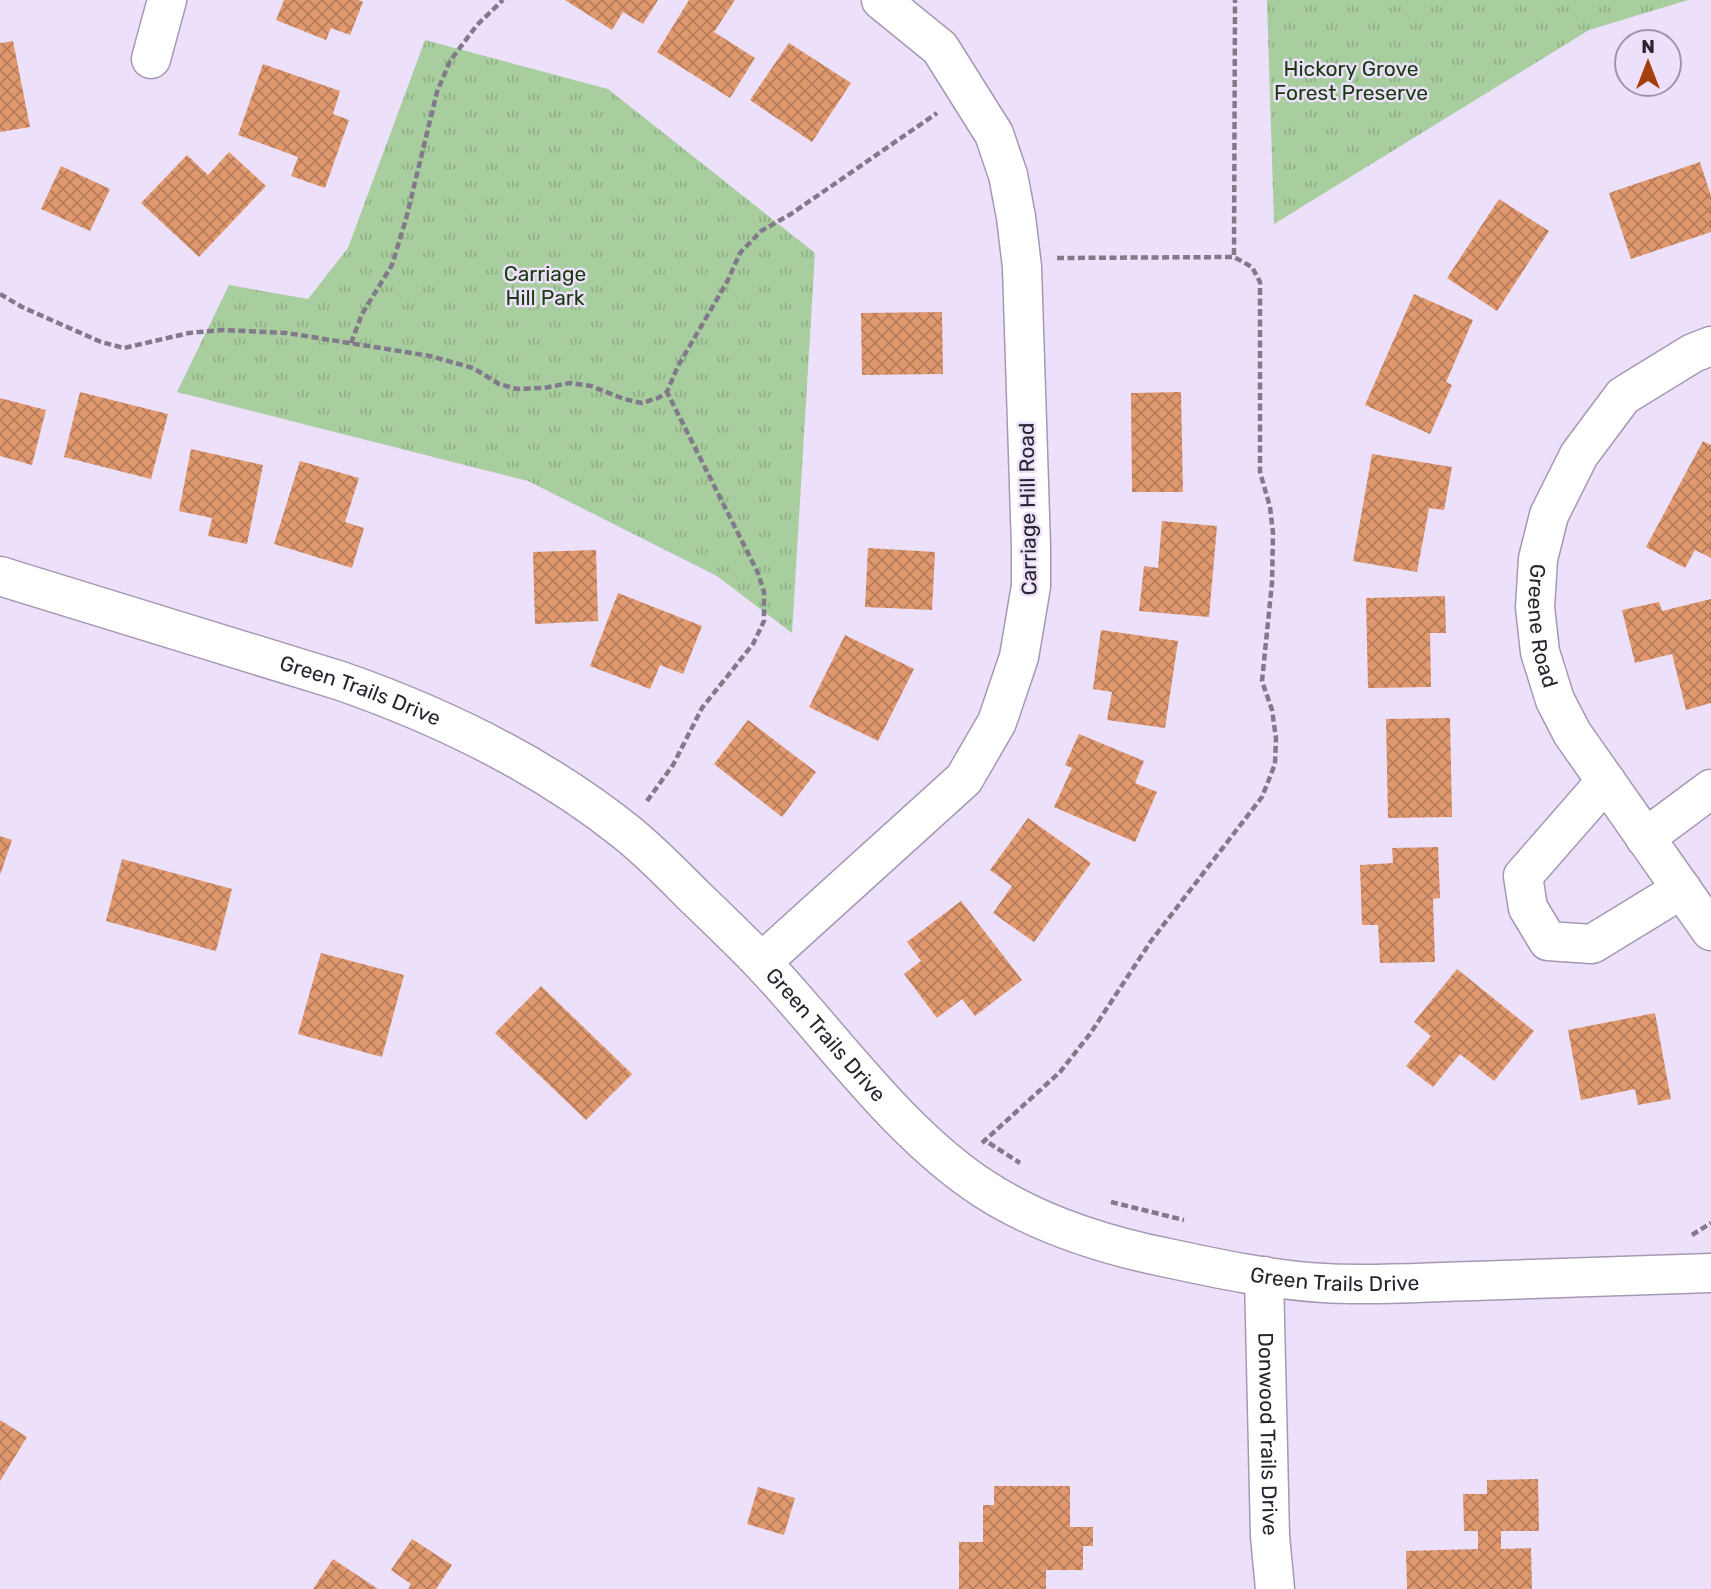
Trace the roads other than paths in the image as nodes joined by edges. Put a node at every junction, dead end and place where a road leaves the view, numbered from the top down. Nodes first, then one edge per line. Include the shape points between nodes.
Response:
1 (167, 0) edge
2 (881, 0) edge
3 (151, 59) dead end
4 (1711, 346) edge
5 (0, 576) edge
6 (1606, 781) junction
7 (1711, 789) edge
8 (1646, 838) junction
9 (1682, 889) junction
10 (1711, 930) edge
11 (762, 962) junction
12 (1711, 1273) edge
13 (1264, 1276) junction
14 (1275, 1589) edge

1 - 3 street
2 - 11 street, Carriage Hill Road via 940,48 994,134 1008,175 1021,258 1031,586 1020,657 997,722 964,779
4 - 6 street, Greene Road via 1623,396 1578,455 1546,526 1535,584 1540,652 1566,722
5 - 11 street, Green Trails Drive via 396,700 507,752 625,831
6 - 8 street, Greene Road
6 - 9 street via 1523,876 1528,908 1548,941 1592,944
7 - 8 street
8 - 9 street, Greene Road
9 - 10 street, Greene Road
11 - 13 street, Green Trails Drive via 914,1132 985,1190 1025,1212 1112,1247
12 - 13 street, Green Trails Drive via 1396,1283 1325,1283
13 - 14 street, Donwood Trails Drive

